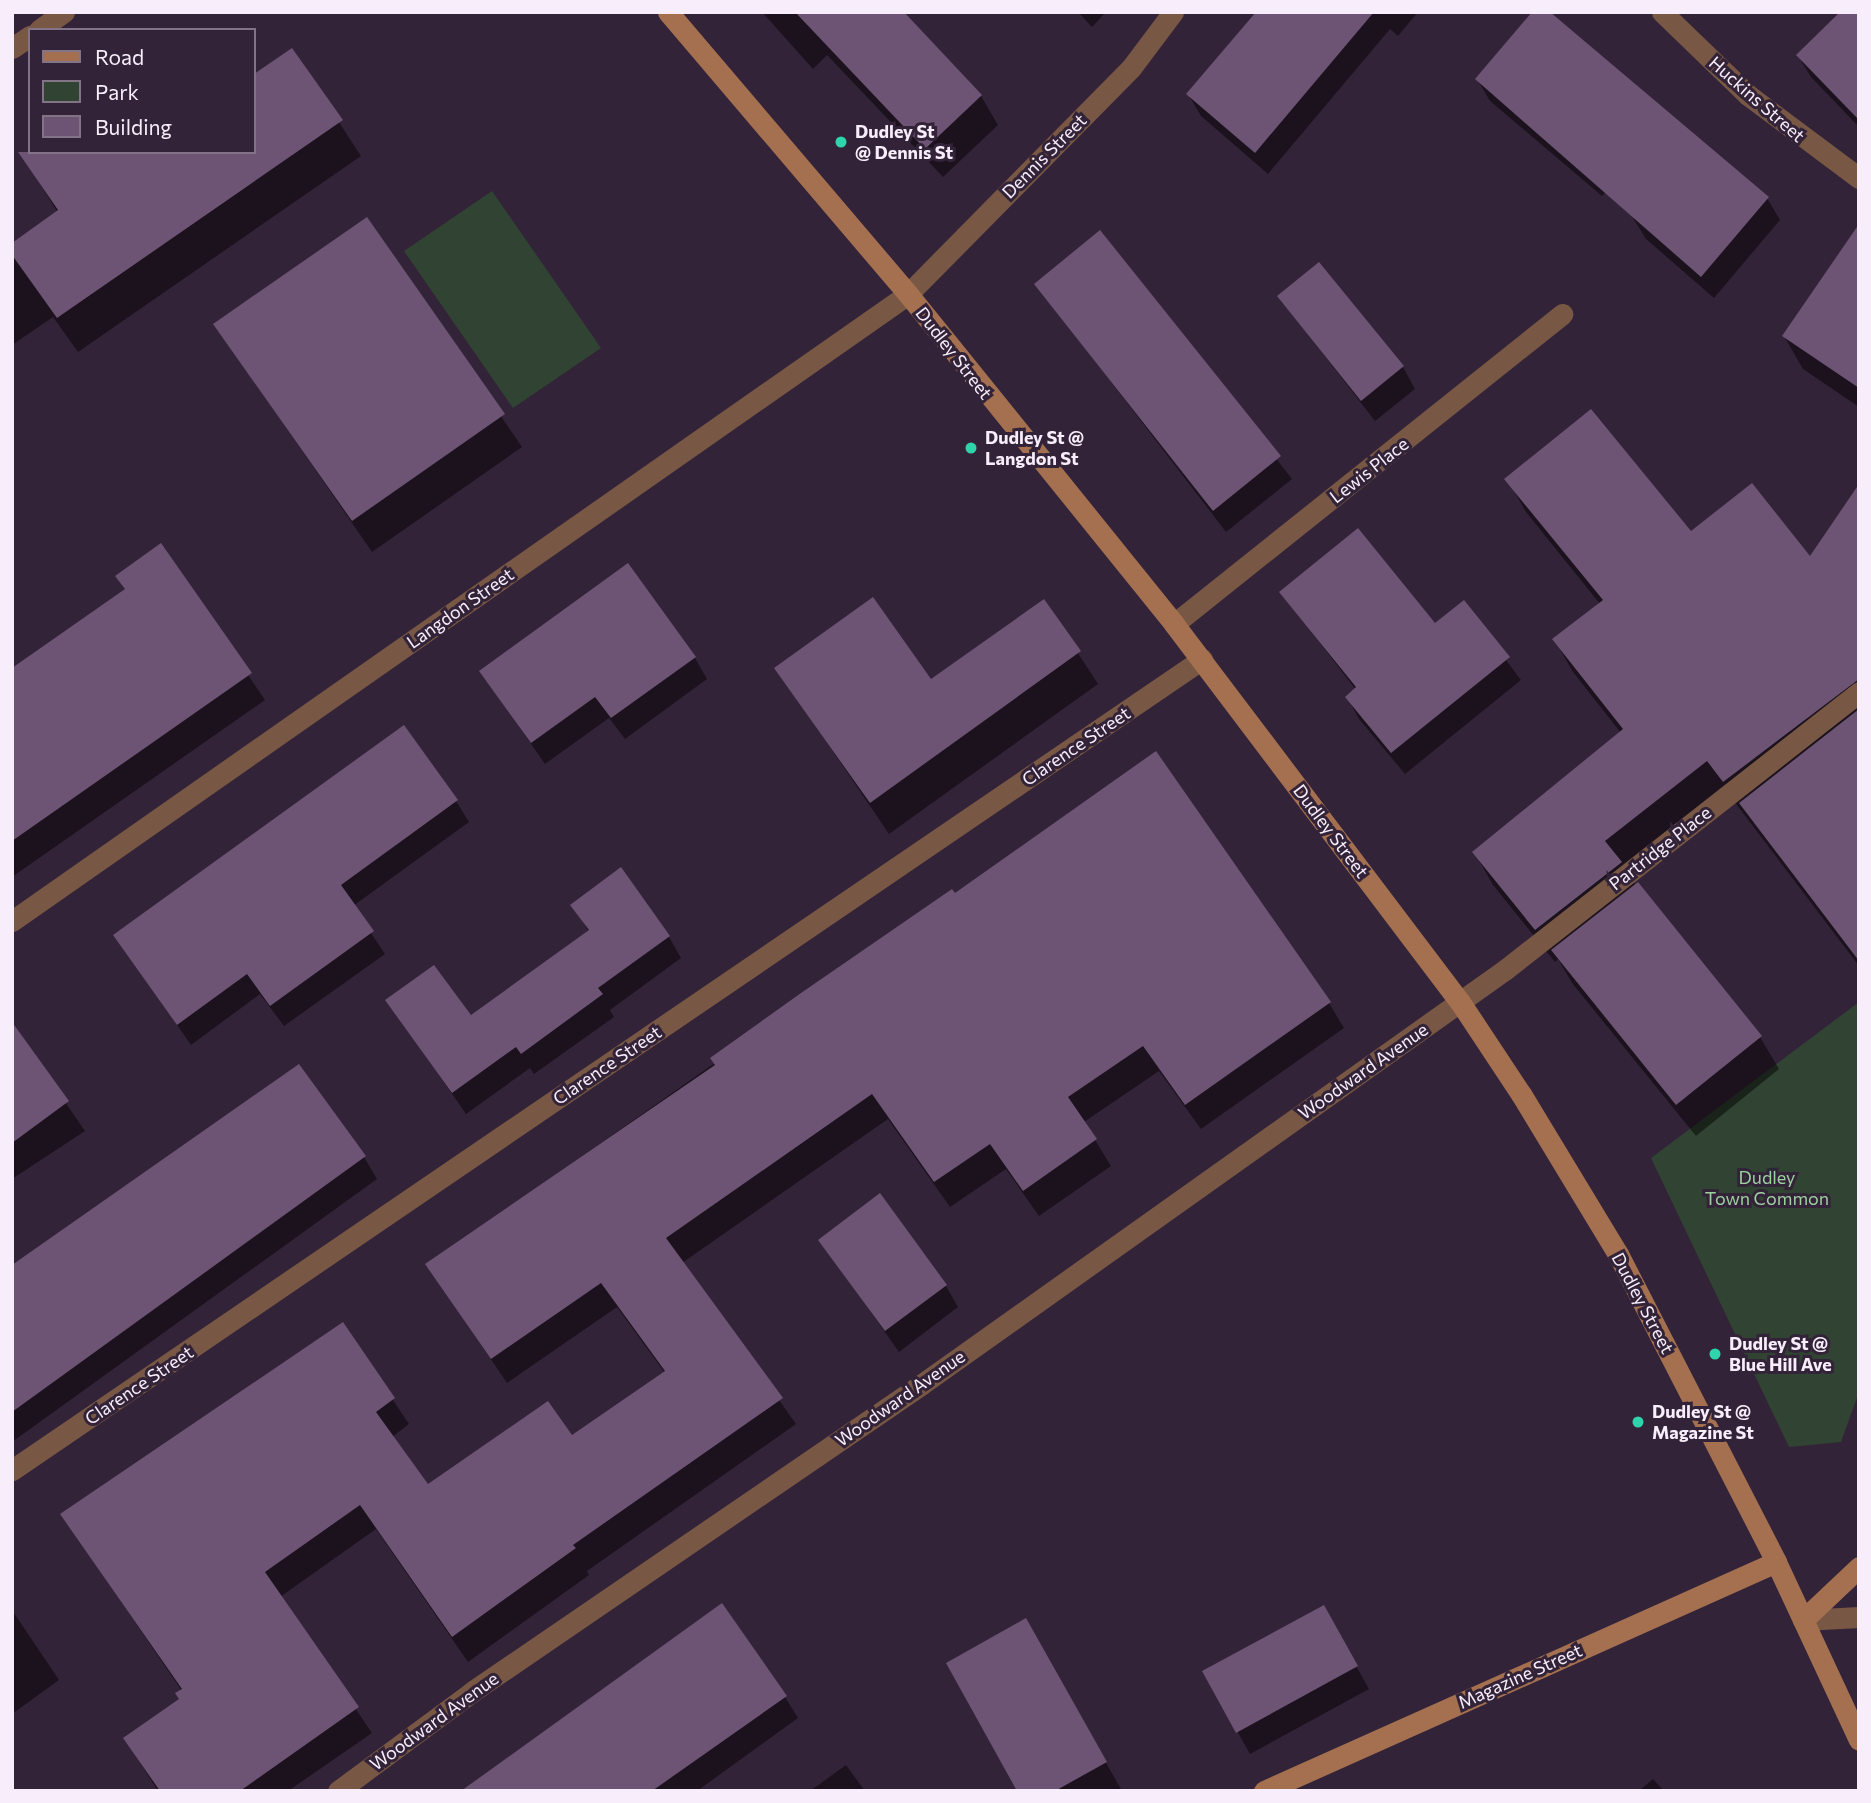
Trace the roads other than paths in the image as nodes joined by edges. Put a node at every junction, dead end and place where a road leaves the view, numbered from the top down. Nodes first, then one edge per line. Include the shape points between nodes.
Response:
1 (64, 12) edge
2 (667, 12) edge
3 (1173, 12) edge
4 (1662, 12) edge
5 (42, 28) edge
6 (28, 37) edge
7 (12, 48) edge
8 (1859, 178) edge
9 (908, 294) junction
10 (1563, 314) dead end
11 (1174, 624) junction
12 (1202, 659) junction
13 (1859, 692) edge
14 (12, 921) edge
15 (1460, 1002) junction
16 (12, 1471) edge
17 (1776, 1562) junction
18 (1859, 1567) edge
19 (1859, 1617) edge
20 (1803, 1620) junction
21 (1859, 1740) edge
22 (338, 1791) edge
23 (1264, 1791) edge

1 - 5 street
2 - 9 main road, Dudley Street
3 - 9 street, Dennis Street via 1131,68
4 - 8 street, Huckins Street via 1748,94
6 - 7 street
9 - 11 main road, Dudley Street
9 - 14 street, Langdon Street
10 - 11 street, Lewis Place
11 - 12 main road, Dudley Street
12 - 15 main road, Dudley Street
12 - 16 street, Clarence Street
13 - 15 street, Partridge Place
15 - 17 main road, Dudley Street via 1618,1254
15 - 22 street, Woodward Avenue via 922,1384 473,1691
17 - 20 main road, Dudley Street
17 - 23 main road, Magazine Street
18 - 20 main road
19 - 20 street
20 - 21 main road, Dudley Street

